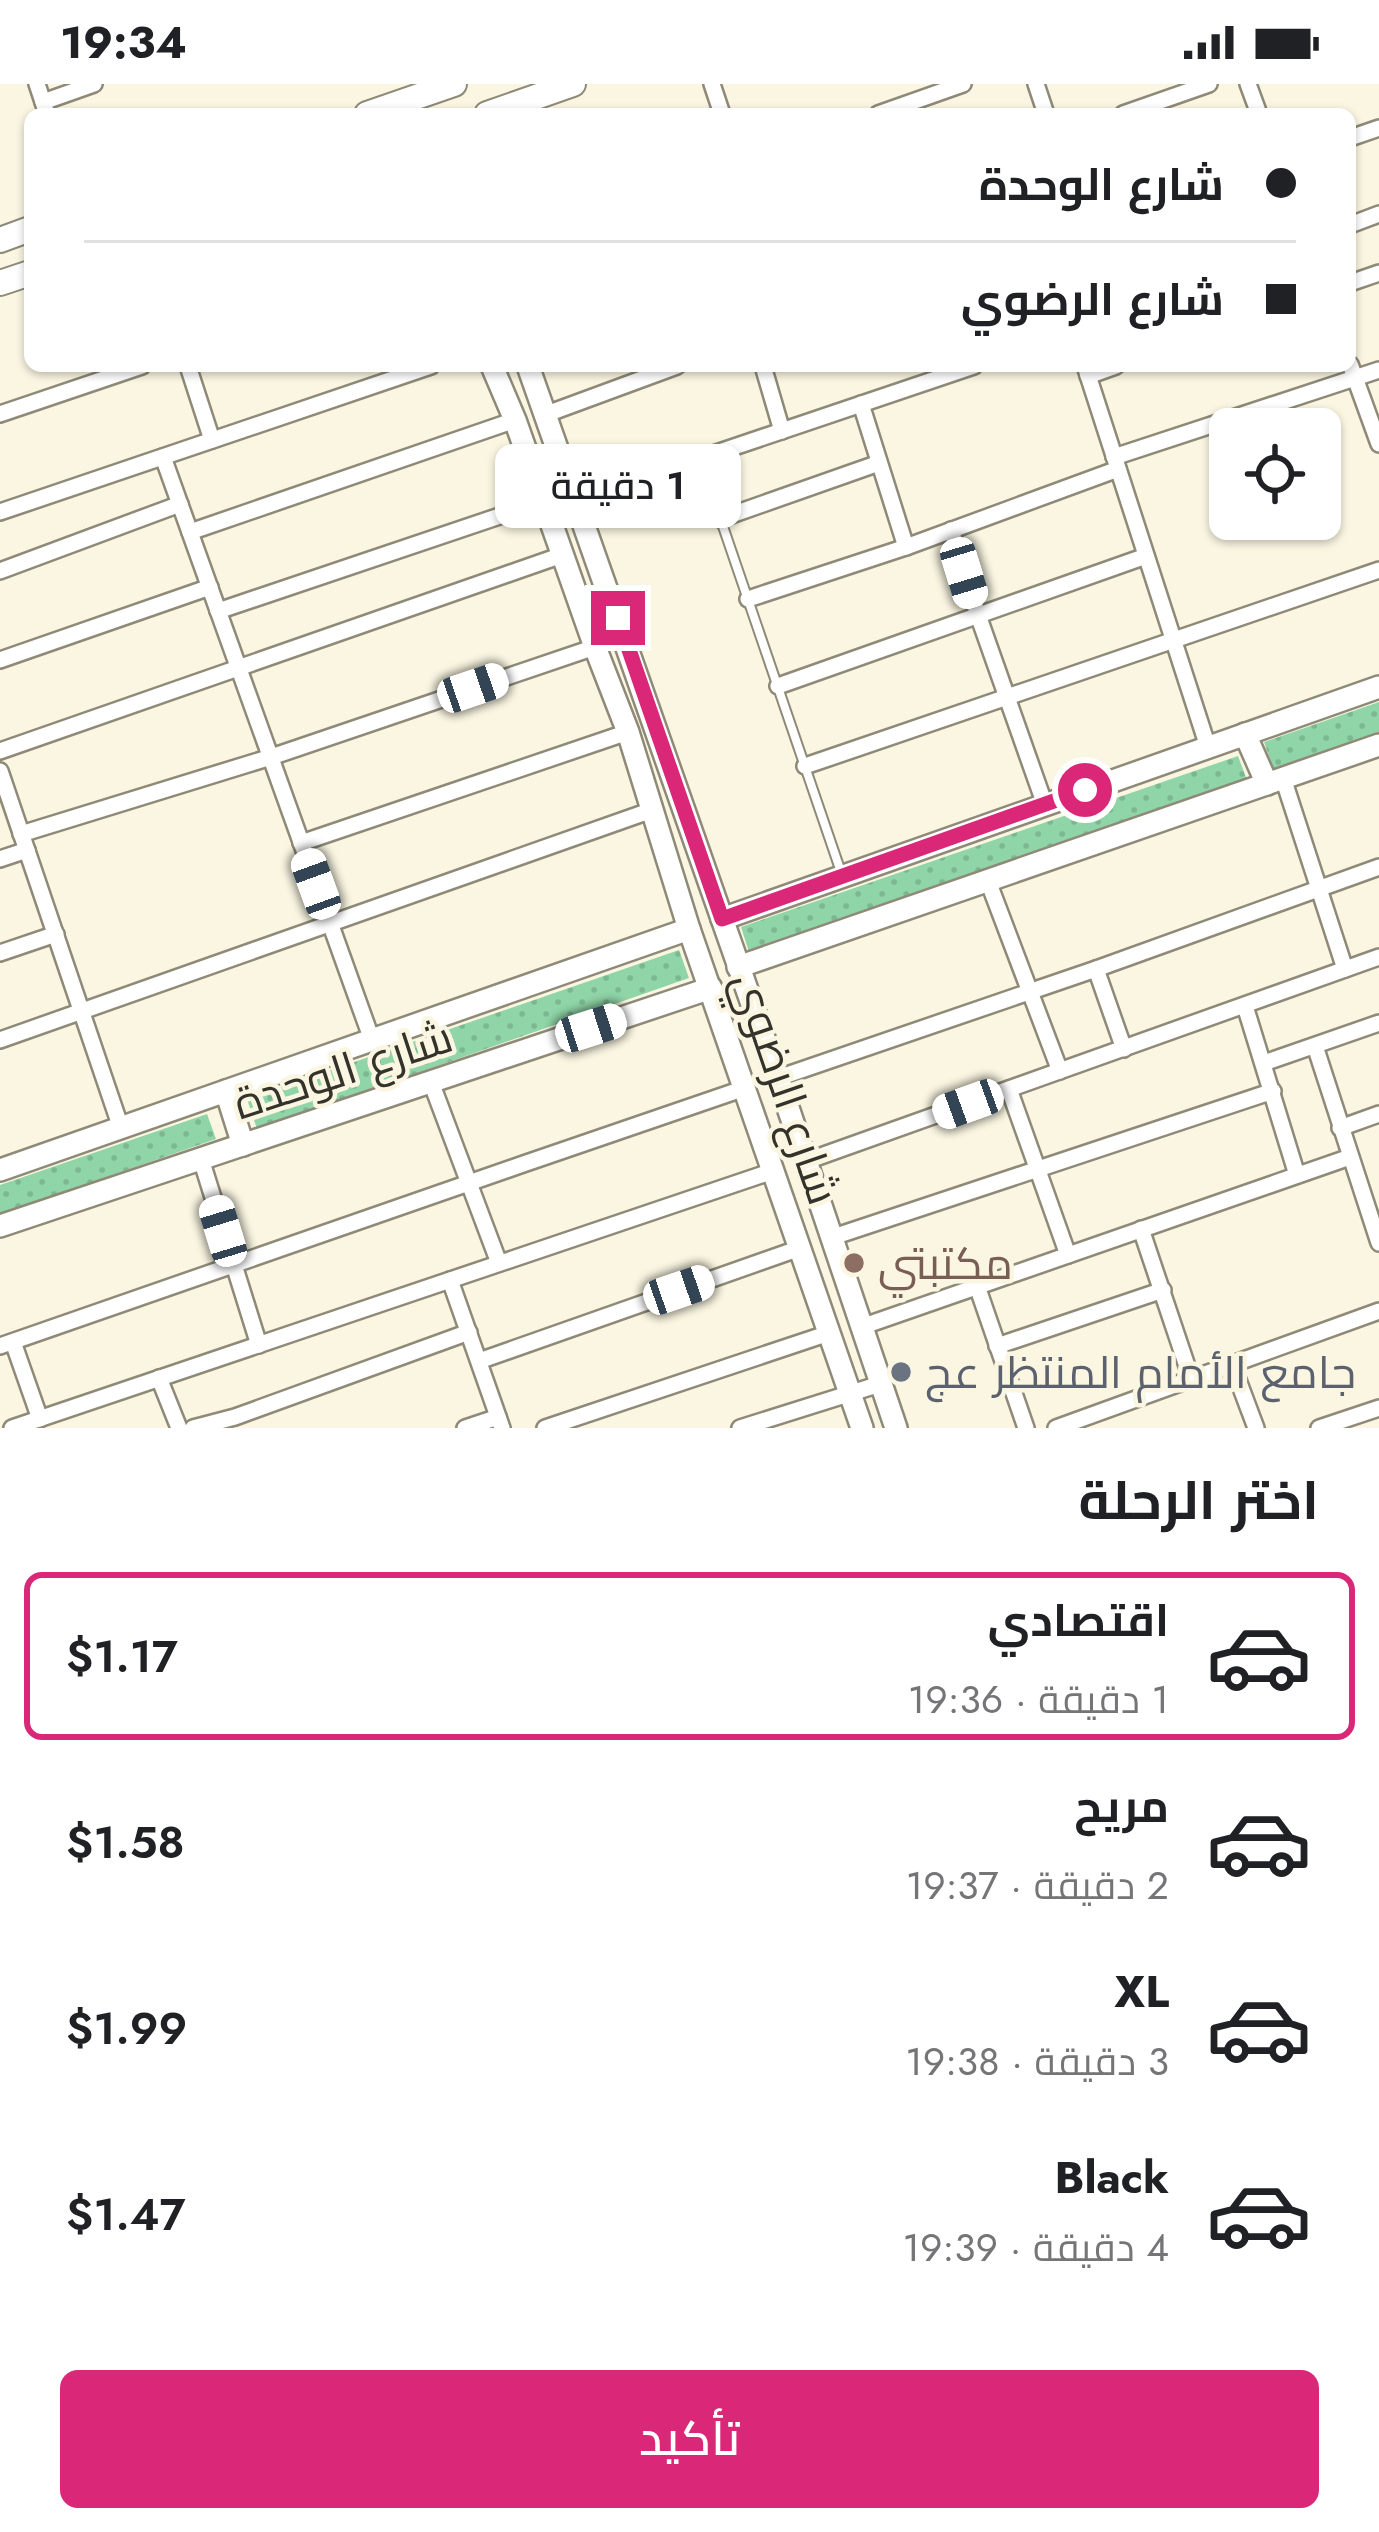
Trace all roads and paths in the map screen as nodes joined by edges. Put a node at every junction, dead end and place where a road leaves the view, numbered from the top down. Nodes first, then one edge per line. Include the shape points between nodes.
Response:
1 (37, 84) edge
2 (94, 84) edge
3 (454, 84) edge
4 (573, 84) edge
5 (963, 84) edge
6 (1210, 84) edge
7 (397, 93) edge
8 (45, 108) edge
9 (504, 108) edge
10 (895, 108) edge
11 (1140, 108) edge
12 (124, 372) edge
13 (190, 372) edge
14 (413, 372) edge
15 (495, 372) edge
16 (530, 372) edge
17 (660, 372) edge
18 (766, 372) edge
19 (956, 372) edge
20 (1086, 372) edge
21 (1350, 372) edge
22 (1353, 372) edge
23 (861, 404) junction
24 (0, 414) edge
25 (544, 415) junction
26 (515, 420) junction
27 (782, 431) junction
28 (212, 440) junction
29 (1379, 444) edge
30 (163, 457) junction
31 (700, 459) junction
32 (879, 463) junction
33 (1116, 463) junction
34 (577, 500) junction
35 (544, 501) junction
36 (180, 504) junction
37 (0, 512) edge
38 (721, 519) junction
39 (951, 530) junction
40 (190, 532) junction
41 (906, 547) junction
42 (562, 555) junction
43 (1146, 556) junction
44 (1379, 570) edge
45 (0, 571) edge
46 (603, 575) junction
47 (573, 586) junction
48 (210, 587) junction
49 (748, 599) junction
50 (218, 611) junction
51 (978, 615) junction
52 (1173, 640) junction
53 (595, 646) junction
54 (0, 660) edge
55 (238, 668) junction
56 (778, 686) junction
57 (1379, 687) edge
58 (1006, 697) junction
59 (628, 732) junction
60 (1245, 734) junction
61 (1379, 745) edge
62 (1208, 747) junction
63 (0, 751) edge
64 (271, 757) junction
65 (805, 766) junction
66 (0, 771) edge
67 (1275, 781) junction
68 (1045, 805) junction
69 (652, 810) junction
70 (24, 842) junction
71 (302, 843) junction
72 (0, 860) edge
73 (1379, 867) edge
74 (843, 876) junction
75 (988, 880) junction
76 (1319, 889) junction
77 (722, 919) junction
78 (330, 924) junction
79 (689, 929) junction
80 (56, 934) junction
81 (0, 952) edge
82 (1379, 957) edge
83 (738, 967) junction
84 (1096, 969) junction
85 (1346, 969) junction
86 (711, 988) junction
87 (1029, 990) junction
88 (1246, 1006) junction
89 (81, 1012) junction
90 (1379, 1023) edge
91 (0, 1040) edge
92 (372, 1040) junction
93 (1315, 1046) junction
94 (1124, 1048) junction
95 (1264, 1063) junction
96 (1060, 1071) junction
97 (778, 1078) junction
98 (431, 1082) junction
99 (745, 1088) junction
100 (1009, 1089) junction
101 (226, 1091) junction
102 (1273, 1091) junction
103 (1379, 1114) edge
104 (121, 1128) junction
105 (1340, 1128) junction
106 (243, 1145) junction
107 (1350, 1157) junction
108 (201, 1159) junction
109 (804, 1162) junction
110 (0, 1170) edge
111 (1038, 1170) junction
112 (773, 1171) junction
113 (1298, 1175) junction
114 (469, 1181) junction
115 (1372, 1201) edge
116 (0, 1226) edge
117 (1142, 1229) junction
118 (830, 1238) junction
119 (1379, 1243) edge
120 (800, 1248) junction
121 (1068, 1256) junction
122 (500, 1263) junction
123 (234, 1267) junction
124 (450, 1280) junction
125 (976, 1286) junction
126 (1163, 1290) junction
127 (1379, 1311) edge
128 (861, 1327) junction
129 (469, 1332) junction
130 (829, 1333) junction
131 (7, 1344) edge
132 (259, 1345) junction
133 (997, 1346) junction
134 (479, 1361) junction
135 (1232, 1364) junction
136 (159, 1378) junction
137 (1191, 1378) junction
138 (880, 1384) junction
139 (848, 1393) junction
140 (1379, 1408) edge
141 (40, 1419) junction
142 (237, 1422) edge
143 (500, 1423) edge
144 (12, 1428) edge
145 (178, 1428) edge
146 (193, 1428) edge
147 (465, 1428) edge
148 (545, 1428) edge
149 (740, 1428) edge
150 (862, 1428) edge
151 (896, 1428) edge
152 (1026, 1428) edge
153 (1056, 1428) edge
154 (1256, 1428) edge
155 (1319, 1428) edge

1 - 8 street
2 - 8 street
3 - 7 main road
4 - 9 main road
5 - 10 street
6 - 11 street
12 - 24 street
13 - 28 street
14 - 28 street
15 - 26 street, شارع الرضوي
16 - 25 street, شارع الرضوي
17 - 25 street
18 - 27 street
19 - 23 street
20 - 33 street
21 - 33 street
22 - 29 street
23 - 27 street
23 - 32 street
25 - 34 street, شارع الرضوي
26 - 35 street, شارع الرضوي
26 - 40 street
27 - 31 street
28 - 30 street
30 - 36 street
30 - 37 street
31 - 34 street
31 - 38 lane
32 - 38 street
32 - 41 street
33 - 39 street
33 - 43 street
34 - 46 street, شارع الرضوي
35 - 42 street, شارع الرضوي
35 - 50 street
36 - 40 street
36 - 45 street
38 - 49 lane
39 - 41 street
39 - 51 street
40 - 48 street
41 - 49 street
42 - 47 street, شارع الرضوي
42 - 55 street
43 - 51 street
43 - 52 street
44 - 52 street
46 - 47 street
46 - 77 street, شارع الرضوي
47 - 53 street, شارع الرضوي
48 - 50 street
48 - 54 street
49 - 56 lane
50 - 55 street
51 - 56 street
51 - 58 street
52 - 58 street
52 - 62 street
53 - 59 street, شارع الرضوي
53 - 64 street
55 - 63 street
55 - 64 street
56 - 65 lane
57 - 60 street
58 - 65 street
58 - 68 street
59 - 69 street, شارع الرضوي
59 - 71 street
60 - 62 street
60 - 67 street
61 - 67 street
62 - 68 street
64 - 70 street
64 - 71 street
65 - 74 lane
66 - 70 street
67 - 75 street
67 - 76 street
68 - 74 street
69 - 78 street
69 - 79 street, شارع الرضوي
70 - 72 street
70 - 80 street
71 - 78 street
73 - 76 street
74 - 77 street
75 - 83 street
75 - 87 street
76 - 84 street
76 - 85 street
77 - 83 street, شارع الرضوي
78 - 89 street
78 - 92 street
79 - 86 street, شارع الرضوي
79 - 92 street, شارع الوحدة
80 - 81 street
80 - 89 street
82 - 85 street
83 - 97 street, شارع الرضوي
84 - 87 street
84 - 94 street
85 - 88 street
86 - 98 street, شارع الوحدة
86 - 99 street, شارع الرضوي
87 - 96 street
87 - 97 street
88 - 94 street
88 - 95 street
89 - 91 street
89 - 104 street
90 - 93 street
92 - 101 street, شارع الوحدة
93 - 95 street
93 - 105 street
94 - 96 street
95 - 102 street
96 - 100 street
97 - 109 street, شارع الرضوي
98 - 106 street, شارع الوحدة
98 - 114 street
99 - 112 street, شارع الرضوي
99 - 114 street
100 - 109 street
100 - 111 street
101 - 104 street, شارع الوحدة
101 - 106 street
102 - 111 street
102 - 113 street
103 - 105 street
104 - 110 street, شارع الوحدة
105 - 107 street
106 - 108 street, شارع الوحدة
107 - 113 street
107 - 115 street
108 - 116 street, شارع الوحدة
108 - 123 street
109 - 118 street, شارع الرضوي
111 - 118 street
111 - 121 street
112 - 120 street, شارع الرضوي
112 - 122 street
113 - 117 street
114 - 122 street
114 - 123 street
115 - 119 street
117 - 121 street
117 - 126 street
118 - 128 street, شارع الرضوي
120 - 130 street, شارع الرضوي
120 - 134 street
121 - 125 street
122 - 124 street
123 - 131 street
123 - 132 street
124 - 129 street
124 - 132 street
125 - 128 street
125 - 133 street
126 - 133 street
126 - 137 street
127 - 135 street
128 - 138 street, شارع الرضوي
129 - 134 street
129 - 142 street
130 - 139 street, شارع الرضوي
130 - 148 street
131 - 141 street
132 - 136 street
133 - 152 street
134 - 143 street
135 - 137 street
135 - 154 street
136 - 141 street
136 - 145 street
137 - 153 street
138 - 139 street
138 - 151 street, شارع الرضوي
139 - 149 street
139 - 150 street, شارع الرضوي
140 - 155 street
141 - 144 street
142 - 146 street
143 - 147 street

